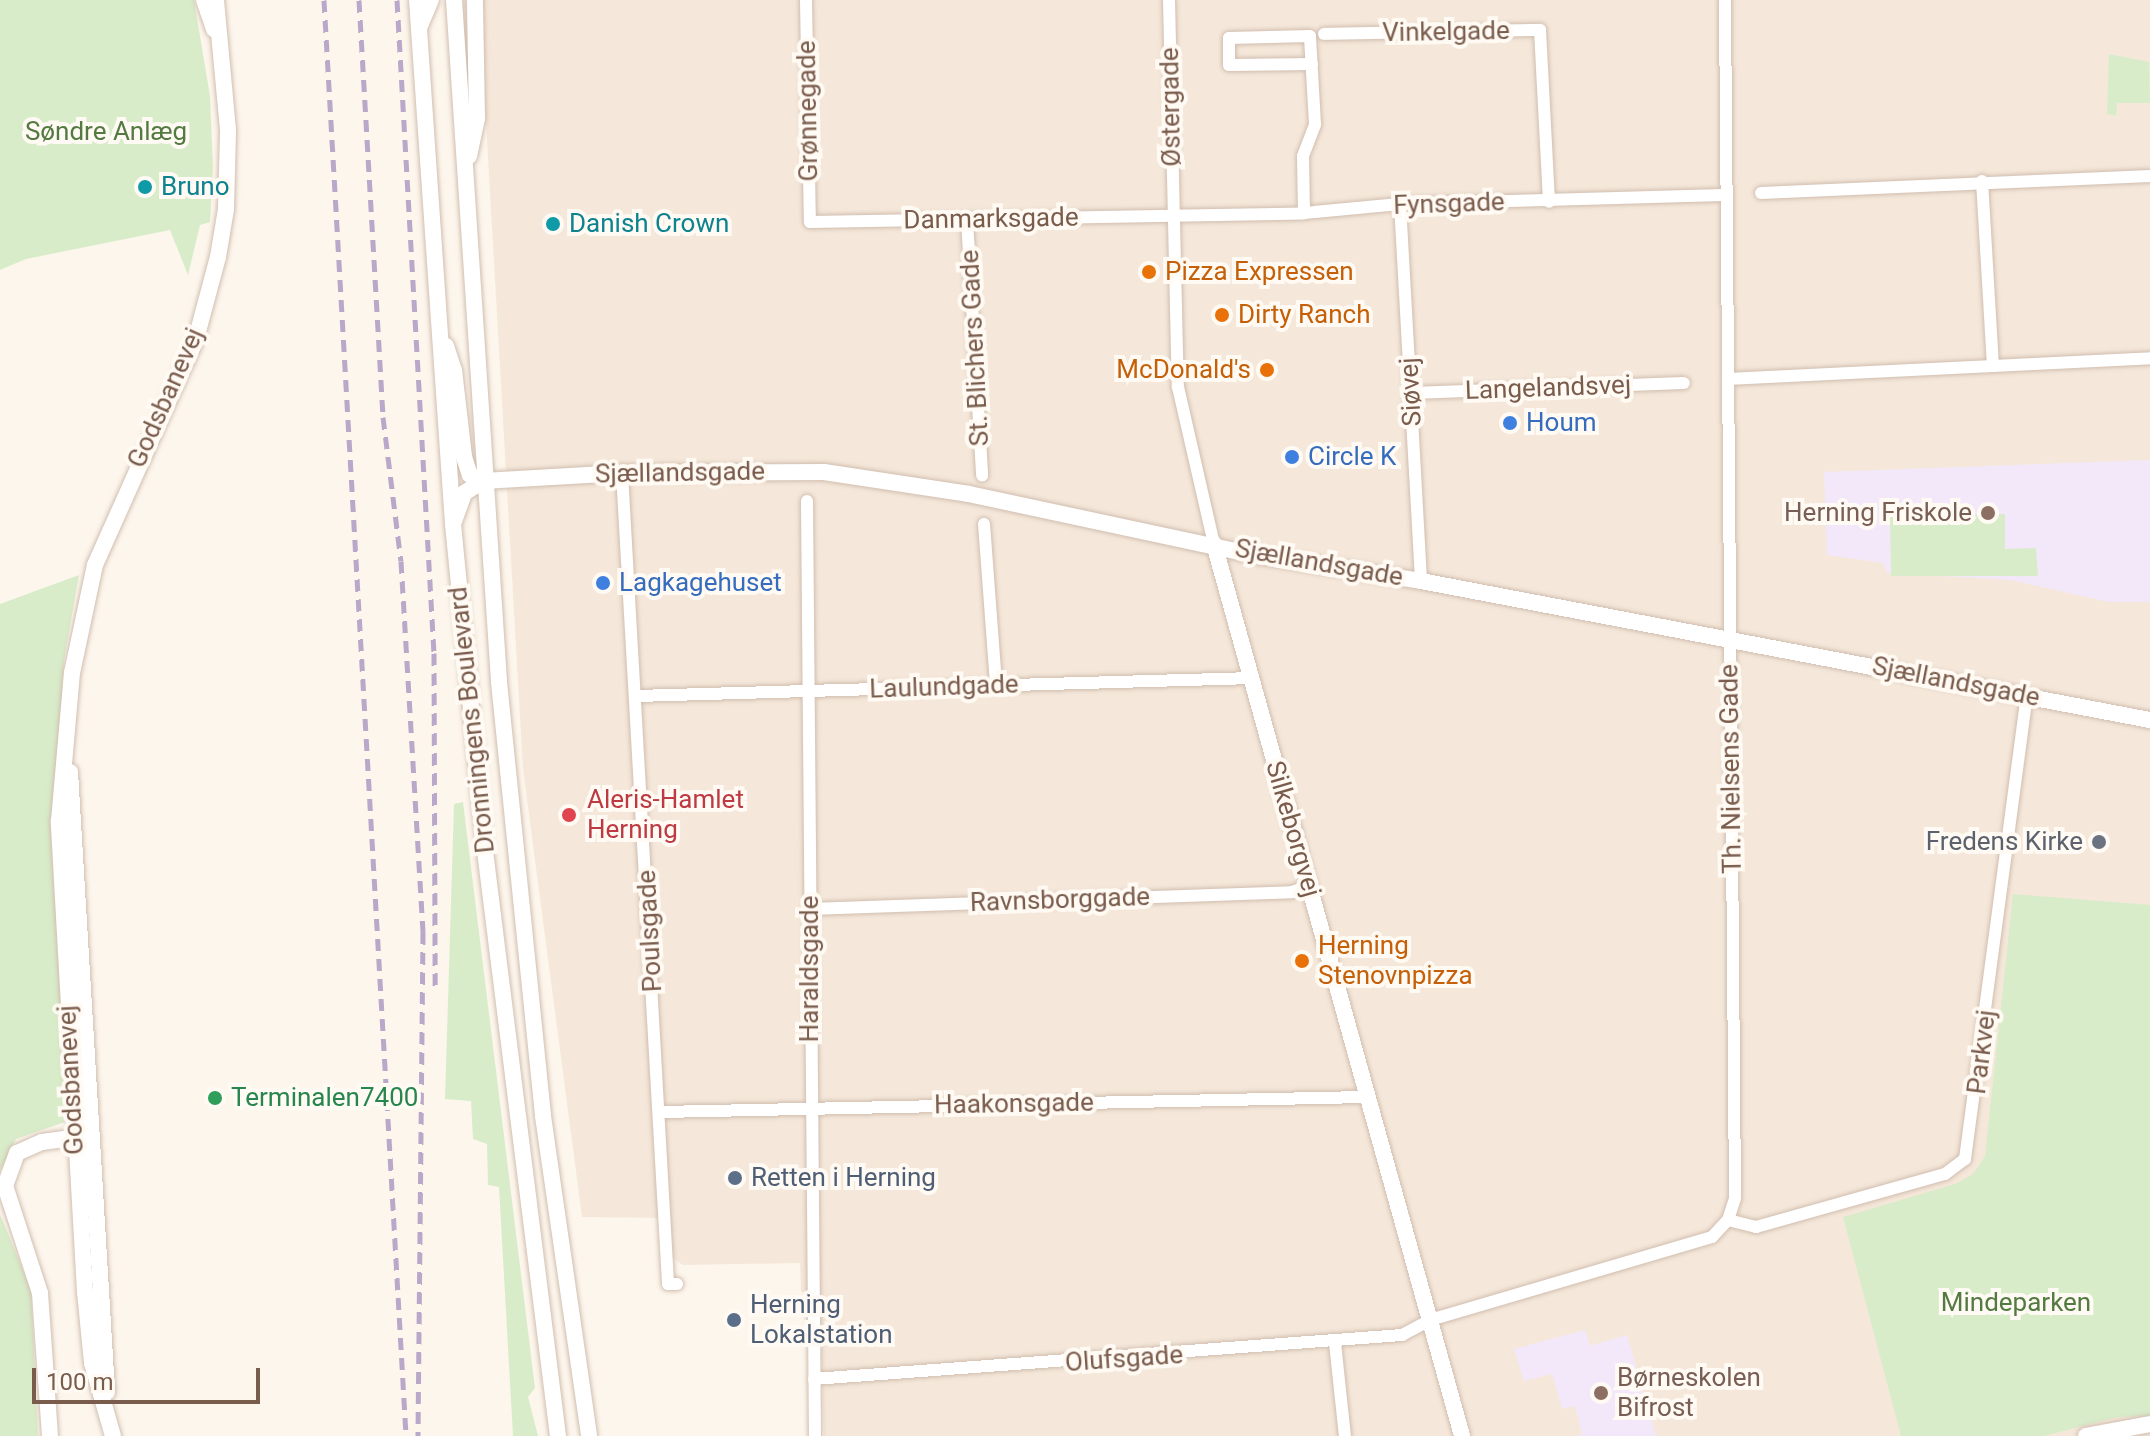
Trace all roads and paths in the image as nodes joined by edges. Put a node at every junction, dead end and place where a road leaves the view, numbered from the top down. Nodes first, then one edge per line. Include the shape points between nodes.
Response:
1 (204, 0) edge
2 (216, 0) edge
3 (417, 0) edge
4 (431, 0) edge
5 (454, 0) edge
6 (475, 0) edge
7 (806, 0) edge
8 (1169, 0) edge
9 (1725, 0) edge
10 (419, 29) junction
11 (1324, 34) dead end
12 (221, 47) junction
13 (1312, 64) junction
14 (2150, 176) edge
15 (1982, 181) junction
16 (464, 182) junction
17 (1761, 193) dead end
18 (1726, 195) junction
19 (1549, 202) junction
20 (1400, 204) junction
21 (1304, 213) junction
22 (1173, 214) junction
23 (967, 220) junction
24 (810, 222) joint
25 (437, 319) junction
26 (2150, 358) edge
27 (1993, 366) junction
28 (1728, 379) junction
29 (1684, 383) dead end
30 (1411, 393) junction
31 (622, 473) junction
32 (982, 476) dead end
33 (483, 481) junction
34 (807, 501) dead end
35 (453, 524) junction
36 (984, 524) dead end
37 (1214, 544) junction
38 (1421, 581) junction
39 (1730, 638) junction
40 (1252, 678) junction
41 (996, 685) junction
42 (808, 691) junction
43 (636, 696) junction
44 (2027, 696) junction
45 (2150, 720) edge
46 (1309, 886) junction
47 (810, 909) junction
48 (1368, 1097) junction
49 (809, 1109) junction
50 (661, 1112) junction
51 (82, 1137) junction
52 (1728, 1220) junction
53 (677, 1284) dead end
54 (1430, 1320) junction
55 (1335, 1343) junction
56 (814, 1379) junction
57 (2150, 1424) edge
58 (50, 1436) edge
59 (113, 1436) edge
60 (558, 1436) edge
61 (589, 1436) edge
62 (815, 1436) edge
63 (1345, 1436) edge
64 (1462, 1436) edge
65 (2086, 1436) edge

1 - 12 street, Godsbanevej
2 - 12 street, Godsbanevej
3 - 10 street, Dronningens Boulevard
4 - 10 street
5 - 16 street, Dronningens Boulevard
6 - 16 street via 477,118
7 - 24 street, Grønnegade
8 - 22 street, Østergade
9 - 18 street, Th. Nielsens Gade
10 - 25 street, Dronningens Boulevard
11 - 19 street, Vinkelgade via 1540,30
12 - 51 street, Godsbanevej via 228,161 215,272 196,339 95,565 74,659 66,743 76,837
13 - 13 street via 1310,36 1229,38 1229,65
13 - 21 street via 1315,124 1303,156
14 - 15 street
15 - 17 street
15 - 27 street
16 - 33 street, Dronningens Boulevard
18 - 19 street, Fynsgade
18 - 28 street, Th. Nielsens Gade
19 - 20 street, Fynsgade
20 - 21 street, Fynsgade
20 - 30 street, Siøvej
21 - 22 street, Fynsgade
22 - 23 street, Danmarksgade
22 - 37 street, Silkeborgvej via 1178,387
23 - 24 street, Danmarksgade
23 - 32 street, St. Blichers Gade
25 - 33 street via 454,370 464,457 470,475
25 - 35 street, Dronningens Boulevard
26 - 27 street
27 - 28 street
28 - 39 street, Th. Nielsens Gade
29 - 30 street, Langelandsvej
30 - 38 street, Siøvej
31 - 33 street, Sjællandsgade
31 - 37 street, Sjællandsgade via 824,472 985,496
31 - 43 street, Poulsgade
33 - 35 street via 464,493
33 - 61 street, Dronningens Boulevard via 543,1116
34 - 42 street, Haraldsgade
35 - 60 street, Dronningens Boulevard via 514,1107
36 - 41 street
37 - 38 street, Sjællandsgade
37 - 40 street, Silkeborgvej
38 - 39 street, Sjællandsgade
39 - 44 street, Sjællandsgade
39 - 52 street, Th. Nielsens Gade via 1735,1198
40 - 41 street, Laulundgade
40 - 46 street, Silkeborgvej
41 - 42 street, Laulundgade
42 - 43 street, Laulundgade
42 - 47 street, Haraldsgade
43 - 50 street, Poulsgade
44 - 45 street, Sjællandsgade
44 - 52 street, Parkvej via 1965,1159 1945,1174 1756,1227
46 - 47 street, Ravnsborggade via 1292,892
46 - 48 street, Silkeborgvej
47 - 49 street, Haraldsgade
48 - 49 street, Haakonsgade
48 - 54 street, Silkeborgvej
49 - 50 street, Haakonsgade
49 - 56 street, Haraldsgade
50 - 53 street, Poulsgade via 668,1284
51 - 58 street via 42,1142 17,1153 5,1186 40,1293
51 - 59 street, Godsbanevej
52 - 54 street via 1712,1237
54 - 55 street, Olufsgade via 1402,1335
54 - 64 street, Silkeborgvej
55 - 56 street, Olufsgade
55 - 63 street
56 - 62 street, Haraldsgade
57 - 65 street

